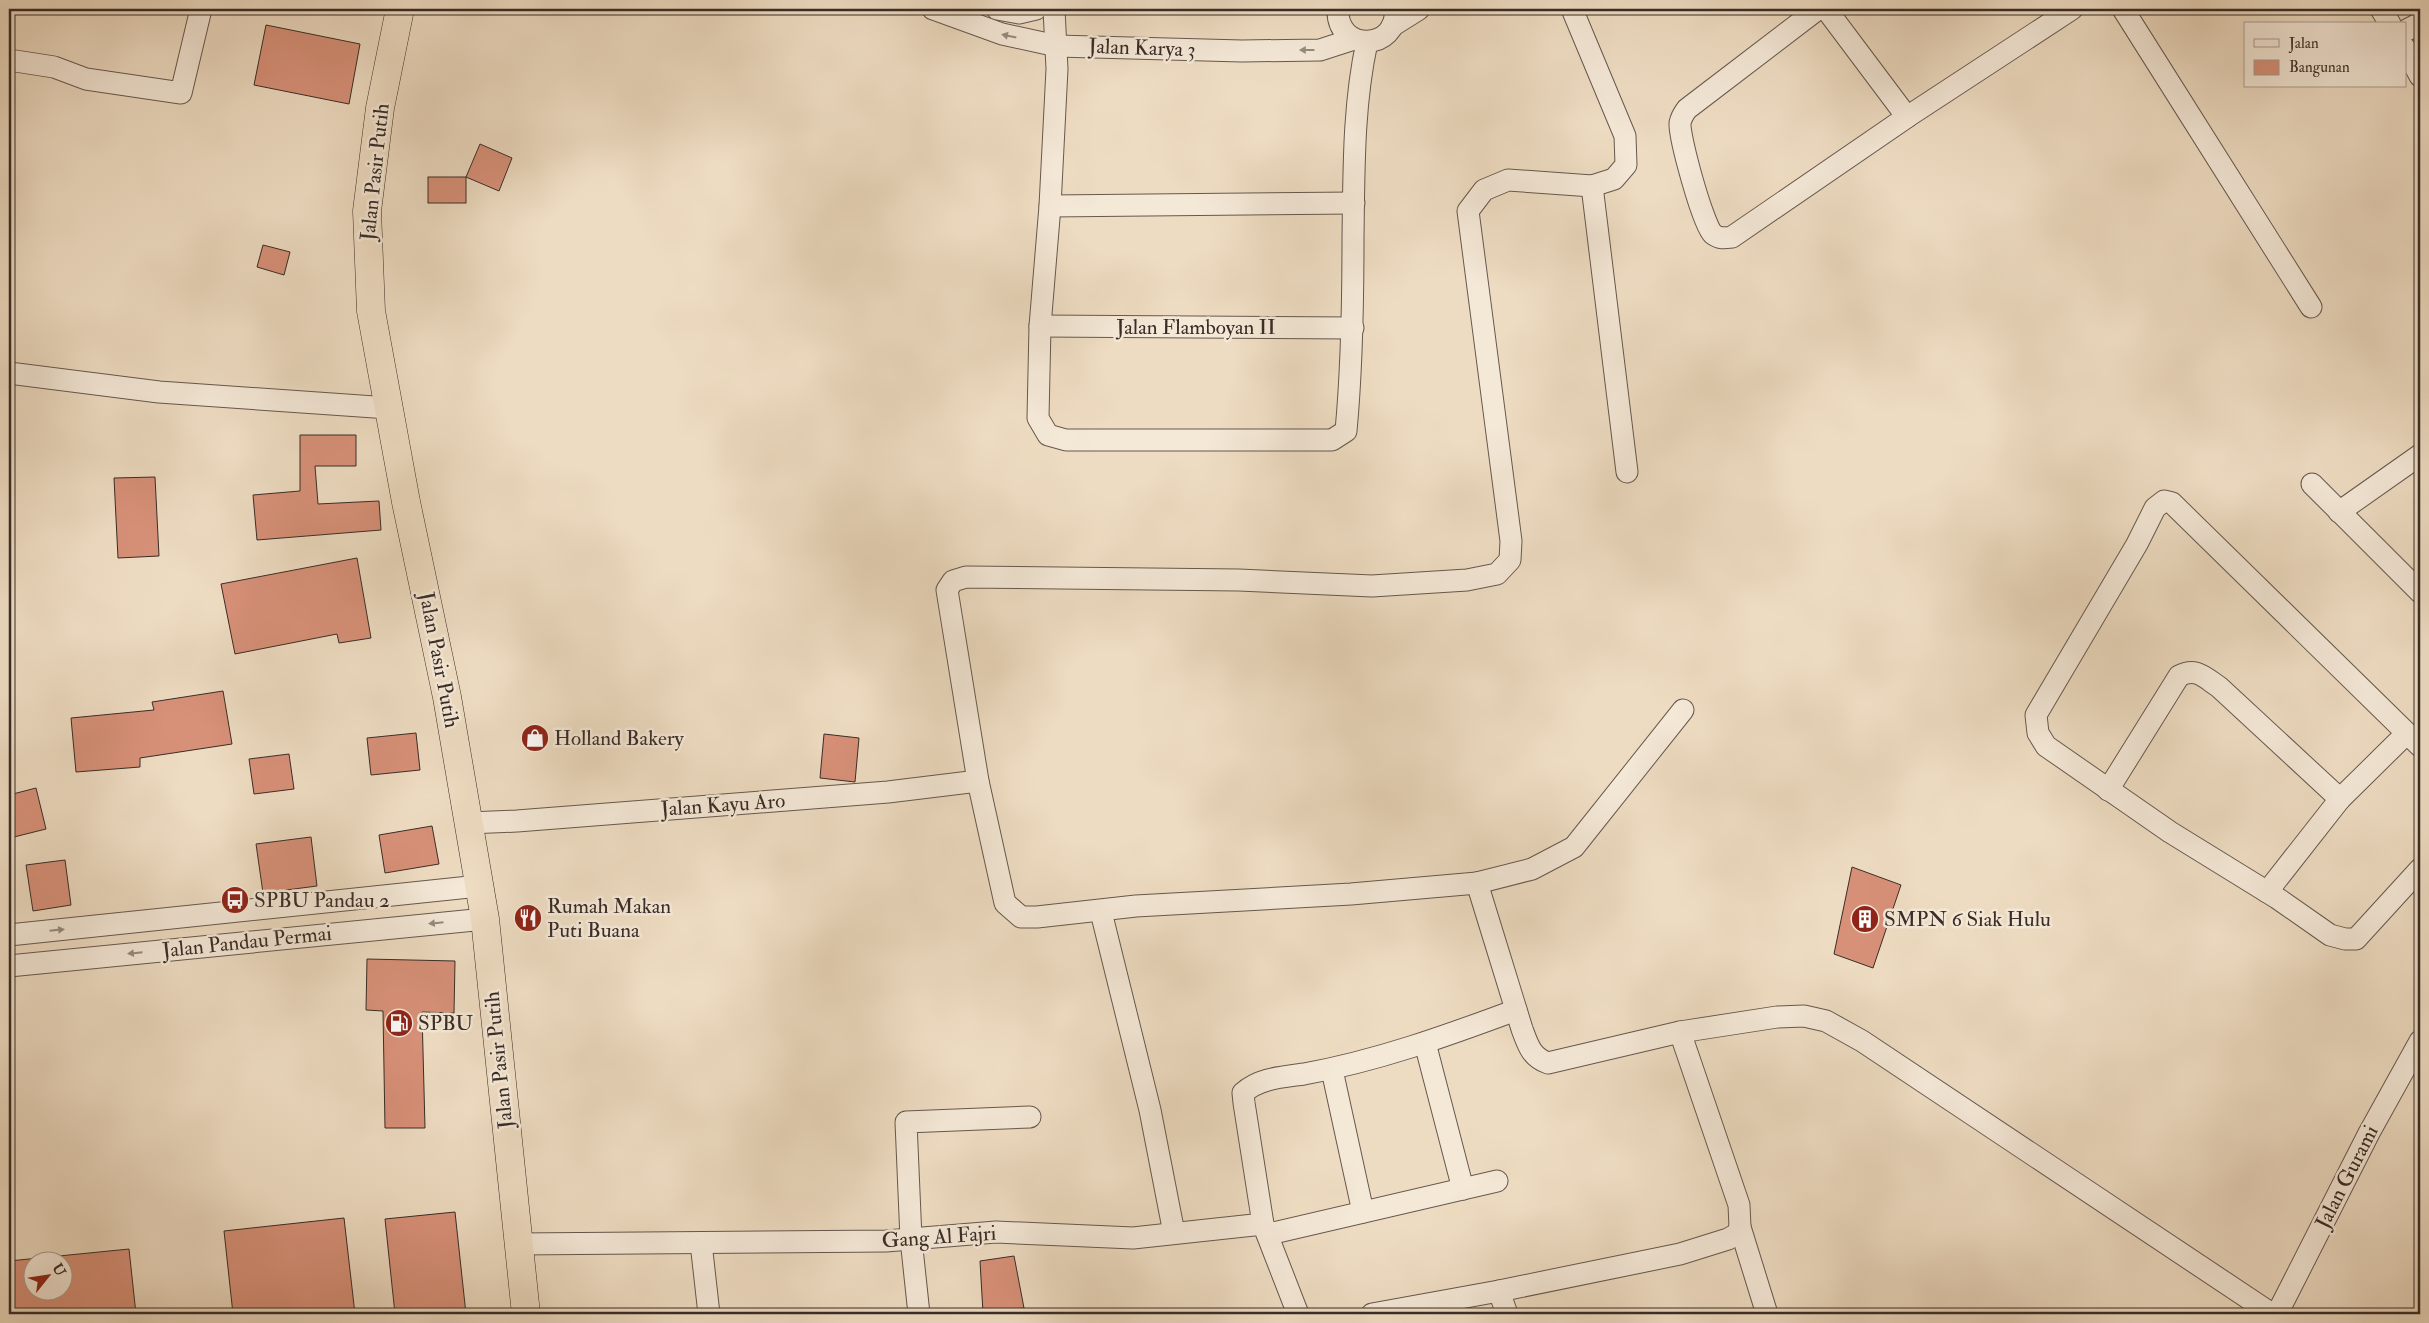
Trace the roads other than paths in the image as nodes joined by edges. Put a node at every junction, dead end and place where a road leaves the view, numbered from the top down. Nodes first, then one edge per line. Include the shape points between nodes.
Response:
1 (201, 9) edge
2 (400, 9) edge
3 (933, 9) edge
4 (997, 9) edge
5 (1036, 9) edge
6 (1054, 9) edge
7 (1338, 9) edge
8 (1420, 9) edge
9 (1572, 9) edge
10 (1818, 9) edge
11 (1826, 9) edge
12 (2072, 9) edge
13 (2123, 9) edge
14 (2381, 9) edge
15 (1393, 18) edge
16 (2389, 22) edge
17 (2420, 23) edge
18 (2406, 30) edge
19 (1361, 40) junction
20 (1057, 46) junction
21 (2406, 50) edge
22 (9, 60) edge
23 (2420, 76) edge
24 (1907, 117) junction
25 (1592, 186) junction
26 (1354, 203) junction
27 (1050, 206) junction
28 (2311, 307) dead end
29 (1040, 326) junction
30 (1353, 328) junction
31 (9, 373) edge
32 (389, 408) junction
33 (2420, 455) edge
34 (1627, 472) dead end
35 (2312, 484) dead end
36 (2339, 512) junction
37 (2417, 583) edge
38 (1683, 710) dead end
39 (2413, 740) edge
40 (978, 781) junction
41 (2108, 790) junction
42 (2340, 799) junction
43 (468, 823) junction
44 (2420, 869) edge
45 (1477, 883) junction
46 (478, 886) junction
47 (2267, 892) junction
48 (1101, 912) junction
49 (485, 919) junction
50 (9, 935) edge
51 (9, 966) edge
52 (1516, 1010) junction
53 (1680, 1032) junction
54 (2420, 1041) edge
55 (1425, 1043) junction
56 (1332, 1070) junction
57 (1030, 1117) dead end
58 (1497, 1180) dead end
59 (1463, 1188) junction
60 (1362, 1212) junction
61 (1740, 1227) junction
62 (1266, 1229) junction
63 (1174, 1233) junction
64 (911, 1239) junction
65 (701, 1243) junction
66 (518, 1244) junction
67 (1499, 1290) junction
68 (1398, 1312) edge
69 (526, 1314) edge
70 (709, 1314) edge
71 (919, 1314) edge
72 (1298, 1314) edge
73 (1372, 1314) edge
74 (1507, 1314) edge
75 (1768, 1314) edge
76 (2272, 1314) edge
77 (2277, 1314) edge

1 - 22 street via 181,93 86,79 54,67
2 - 32 highway, Jalan Pasir Putih via 380,108 367,211 371,311
20 -> 3 street, Jalan Karya 3 via 1002,34
4 - 5 street via 1020,13
6 - 20 street
7 - 19 street via 1342,27
8 - 15 street, Jalan Karya 3
9 - 25 street via 1625,136 1626,165 1614,179
10 - 24 street via 1688,109 1682,117 1681,133 1694,185 1712,233 1723,238 1732,237
11 - 24 street
12 - 24 street
13 - 28 street
14 - 16 street
15 - 19 street, Jalan Karya 3 via 1382,37
17 - 18 street
19 -> 20 street, Jalan Karya 3 via 1320,50
19 - 26 street
20 - 27 street
21 - 23 street
25 - 34 street
25 - 40 street via 1508,180 1484,190 1468,211 1511,541 1510,560 1497,574 1467,580 1372,586 1239,580 958,578 946,590
26 - 27 street
26 - 30 street
27 - 29 street
29 - 30 street, Jalan Flamboyan II
29 - 30 street via 1038,418 1048,435 1066,440 1332,440 1346,431
31 - 32 street via 159,392
32 - 43 highway, Jalan Pasir Putih via 447,697
33 - 36 street
35 - 36 street
36 - 37 street
38 - 45 street via 1574,847 1532,869
39 - 41 street via 2172,503 2164,501 2155,508 2036,715 2038,733 2046,746
39 - 42 street
40 - 43 street, Jalan Kayu Aro via 888,792
40 - 48 street via 1005,903 1013,912 1021,917 1037,918
41 - 42 street via 2179,676 2188,671 2198,672 2219,687
41 - 47 street
42 - 47 street
43 - 46 highway, Jalan Pasir Putih
44 - 47 street via 2356,939 2330,935
45 - 48 street via 1136,906
45 - 52 street
46 - 49 highway, Jalan Pasir Putih
50 -> 46 street, Jalan Pandau Permai
48 - 63 street via 1150,1110
49 -> 51 street, Jalan Pandau Permai
49 - 66 highway, Jalan Pasir Putih
52 - 53 street via 1530,1049 1535,1057 1548,1063
52 - 55 street
53 - 61 street via 1739,1205
53 - 76 street via 1777,1017 1804,1016 1826,1021 1948,1097
54 - 77 street, Jalan Gurami
55 - 56 street
55 - 59 street
56 - 60 street
56 - 62 street via 1263,1081 1243,1093
57 - 64 street via 906,1122
58 - 59 street, Gang Al Fajri
59 - 60 street, Gang Al Fajri
60 - 62 street, Gang Al Fajri
61 - 67 street via 1737,1234 1728,1239 1680,1254
61 - 75 street
62 - 63 street, Gang Al Fajri
62 - 72 street
63 - 64 street, Gang Al Fajri via 1133,1238 996,1232
64 - 65 street, Gang Al Fajri
64 - 71 street
65 - 66 street, Gang Al Fajri
65 - 70 street
66 - 69 highway, Jalan Pasir Putih
67 - 68 street
67 - 74 street
68 - 73 street

